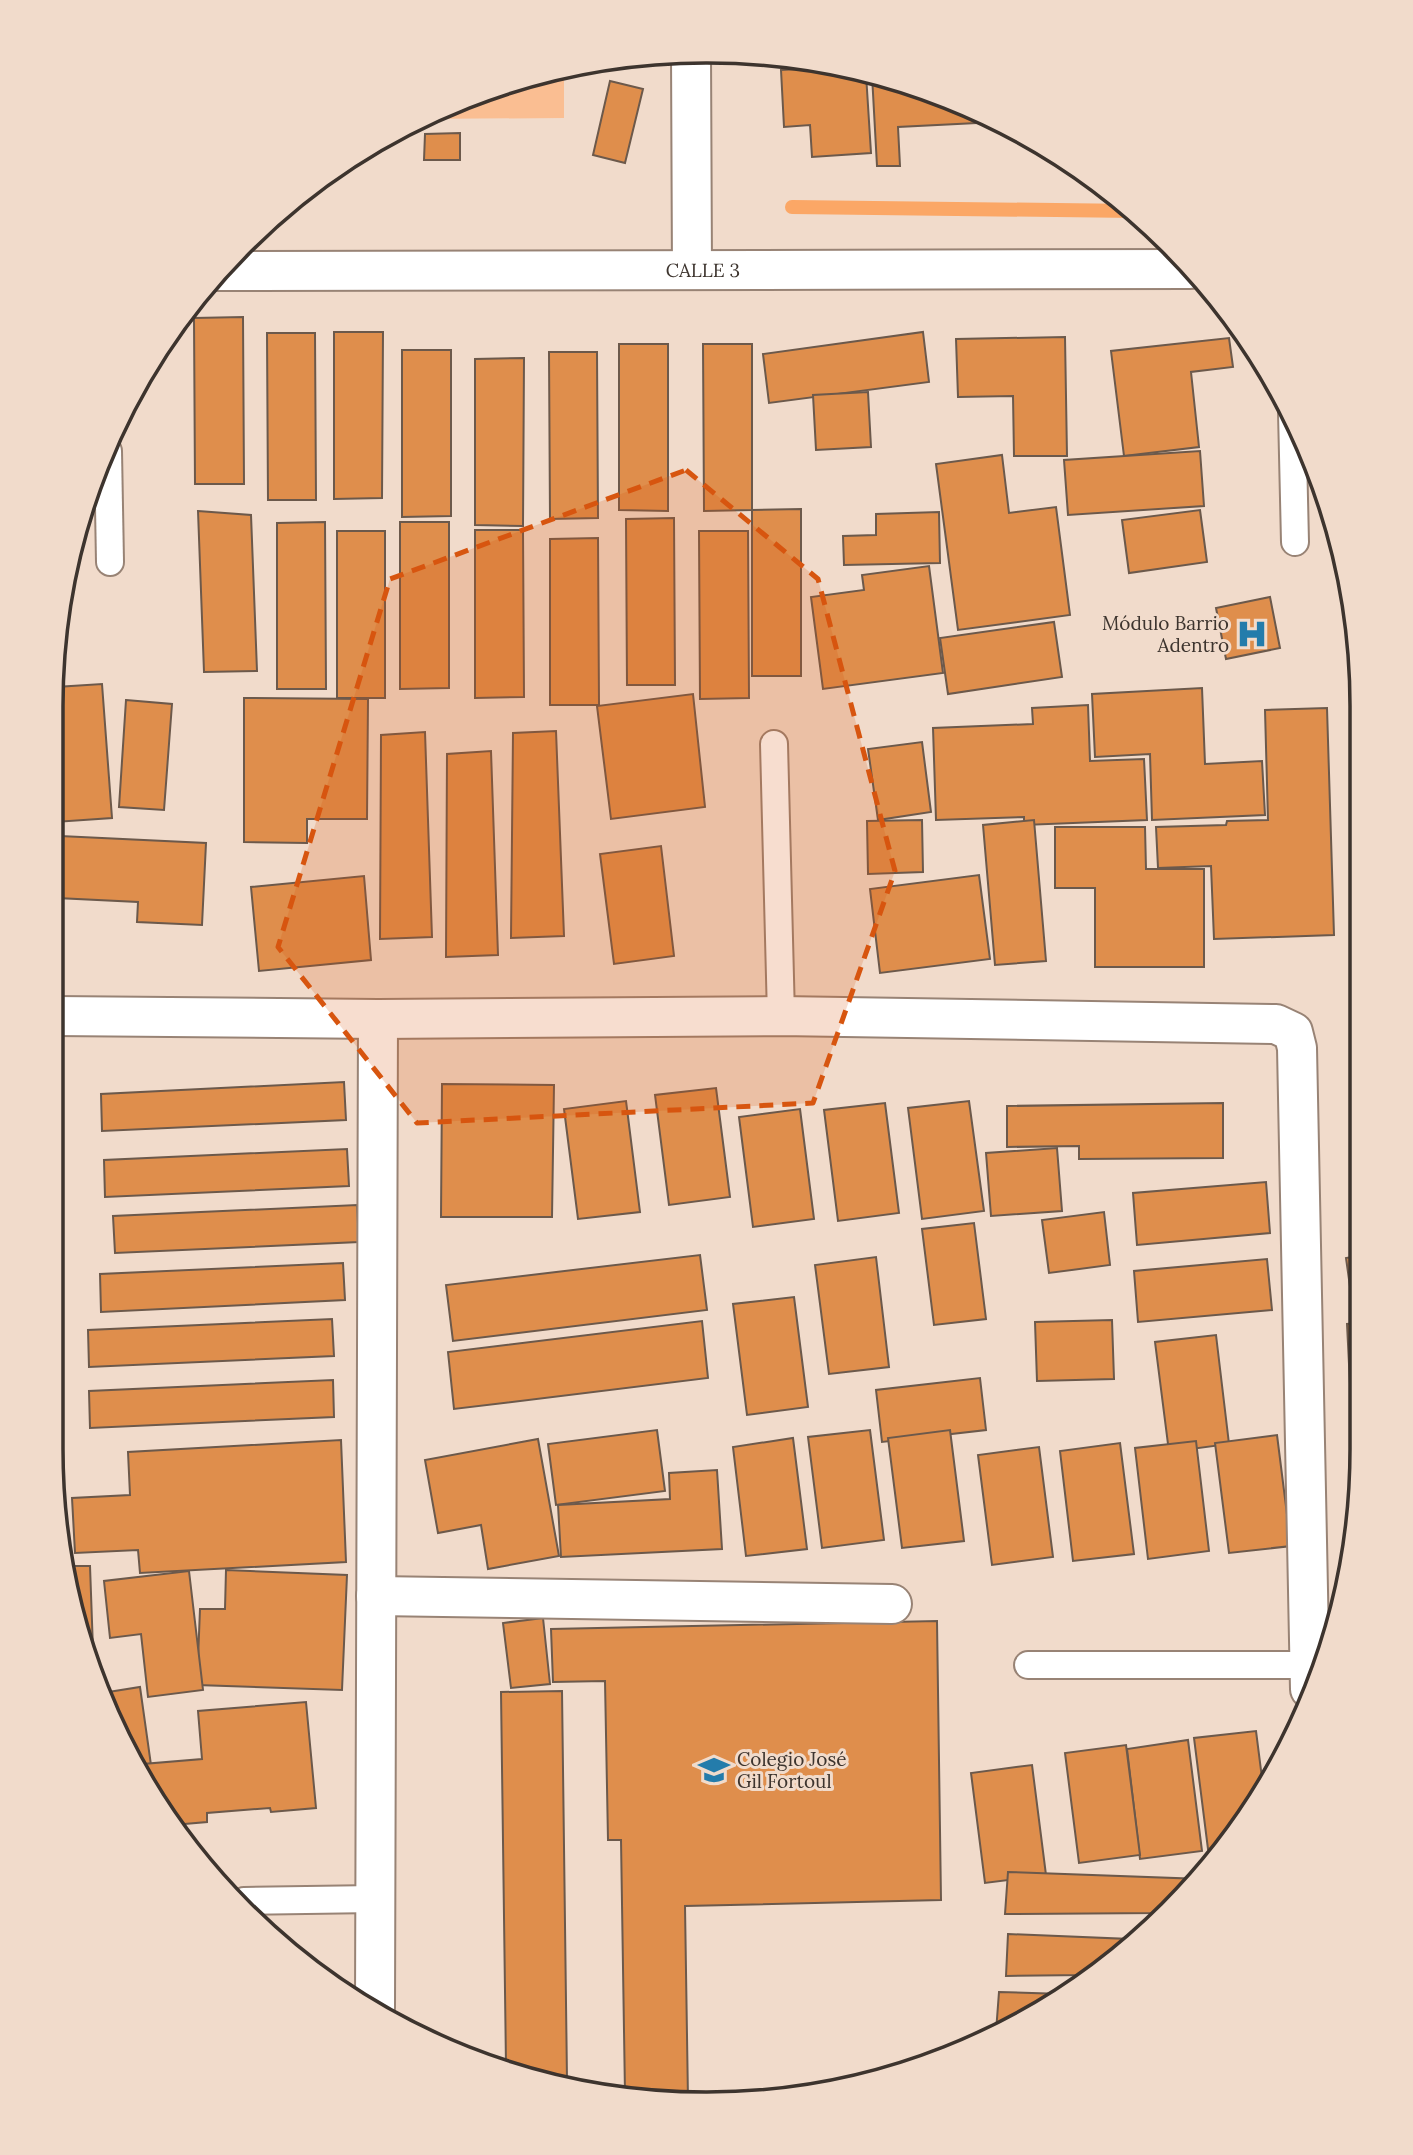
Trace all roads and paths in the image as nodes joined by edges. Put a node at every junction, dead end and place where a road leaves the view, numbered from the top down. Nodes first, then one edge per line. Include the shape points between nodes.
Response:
1 (691, 63) edge
2 (1178, 269) edge
3 (692, 270) junction
4 (233, 271) edge
5 (1293, 441) edge
6 (108, 470) edge
7 (1295, 542) dead end
8 (110, 562) dead end
9 (774, 744) dead end
10 (63, 1016) edge
11 (781, 1016) junction
12 (378, 1019) junction
13 (376, 1596) junction
14 (892, 1604) dead end
15 (1028, 1664) dead end
16 (1309, 1674) edge
17 (1308, 1677) edge
18 (376, 1899) junction
19 (248, 1901) edge
20 (375, 2000) edge

1 - 3 street
2 - 3 street, CALLE 3
3 - 4 street, CALLE 3
5 - 7 lane
6 - 8 lane
9 - 11 lane
10 - 12 street
11 - 12 street
11 - 16 street via 1276,1024 1293,1032 1297,1048
12 - 13 street
13 - 14 street
13 - 18 street
15 - 17 lane
18 - 19 lane
18 - 20 street

